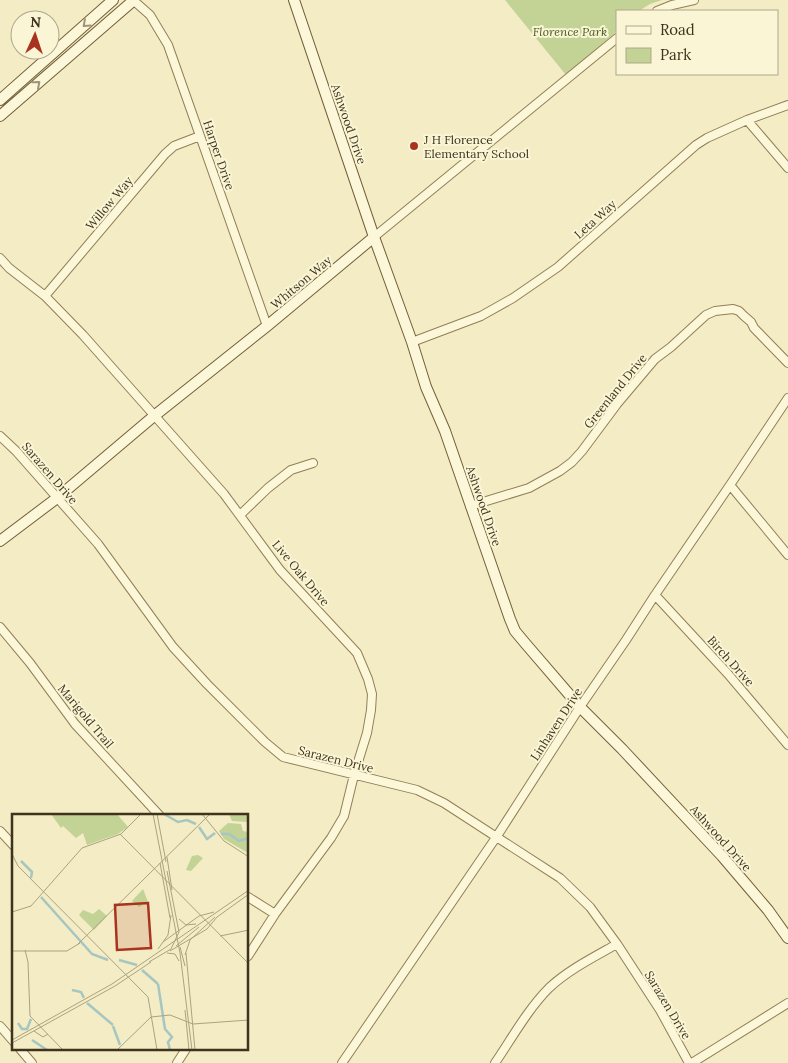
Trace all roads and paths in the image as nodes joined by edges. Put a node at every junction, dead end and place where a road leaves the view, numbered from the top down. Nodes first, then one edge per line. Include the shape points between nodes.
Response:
1 (113, 0) edge
2 (134, 0) edge
3 (294, 0) edge
4 (694, 0) edge
5 (660, 10) edge
6 (616, 39) edge
7 (0, 100) edge
8 (788, 105) edge
9 (0, 116) edge
10 (747, 120) junction
11 (200, 136) junction
12 (788, 168) edge
13 (374, 237) junction
14 (0, 258) edge
15 (45, 296) junction
16 (267, 326) junction
17 (412, 342) junction
18 (788, 363) edge
19 (788, 398) edge
20 (154, 416) junction
21 (0, 436) edge
22 (312, 463) dead end
23 (730, 485) junction
24 (56, 498) junction
25 (470, 506) junction
26 (240, 515) junction
27 (0, 541) edge
28 (788, 555) edge
29 (655, 596) junction
30 (0, 627) edge
31 (580, 707) junction
32 (788, 745) edge
33 (354, 775) junction
34 (158, 814) edge
35 (0, 831) edge
36 (497, 836) junction
37 (12, 844) edge
38 (249, 898) edge
39 (275, 914) junction
40 (788, 938) edge
41 (617, 944) junction
42 (249, 954) edge
43 (788, 1003) edge
44 (0, 1026) edge
45 (12, 1040) edge
46 (21, 1050) edge
47 (185, 1050) edge
48 (32, 1063) edge
49 (177, 1063) edge
50 (342, 1063) edge
51 (495, 1063) edge
52 (690, 1063) edge

1 -> 7 street
9 -> 2 street
2 - 11 street, Harper Drive via 150,16 168,45
3 - 13 street, Ashwood Drive
4 - 5 street
6 - 13 street, Whitson Way
8 - 10 street, Leta Way
10 - 12 street
10 - 17 street, Leta Way via 696,145 558,267 513,298 481,316
11 - 15 street, Willow Way via 174,146 165,154
11 - 16 street, Harper Drive
13 - 16 street, Whitson Way
13 - 17 street, Ashwood Drive
14 - 15 street, Live Oak Drive
15 - 20 street, Live Oak Drive
16 - 20 street, Whitson Way
17 - 25 street, Ashwood Drive
18 - 25 street, Greenland Drive via 739,311 715,311 706,315 656,359 572,462 530,488
19 - 23 street, Linhaven Drive
20 - 24 street, Whitson Way
20 - 26 street, Live Oak Drive
21 - 24 street, Sarazen Drive
22 - 26 street via 291,470
23 - 28 street
23 - 29 street, Linhaven Drive
24 - 27 street, Whitson Way
24 - 33 street, Sarazen Drive via 98,544 173,647 265,742 283,757
25 - 31 street, Ashwood Drive via 515,630
26 - 33 street, Live Oak Drive via 280,570 357,654 368,679 372,694 371,710
29 - 31 street, Linhaven Drive
29 - 32 street, Birch Drive via 728,674
30 - 34 street, Marigold Trail via 75,724
31 - 36 street, Linhaven Drive
31 - 40 street, Ashwood Drive via 722,856
33 - 36 street, Sarazen Drive via 417,790
33 - 39 street, Live Oak Drive via 344,816
35 - 37 street
36 - 41 street, Sarazen Drive via 560,878 590,907
36 - 50 street, Linhaven Drive
38 - 39 street
39 - 42 street, Live Oak Drive
41 - 51 street via 549,988
41 - 52 street, Sarazen Drive
43 - 52 street
44 - 45 street
46 - 48 street
47 - 49 street

